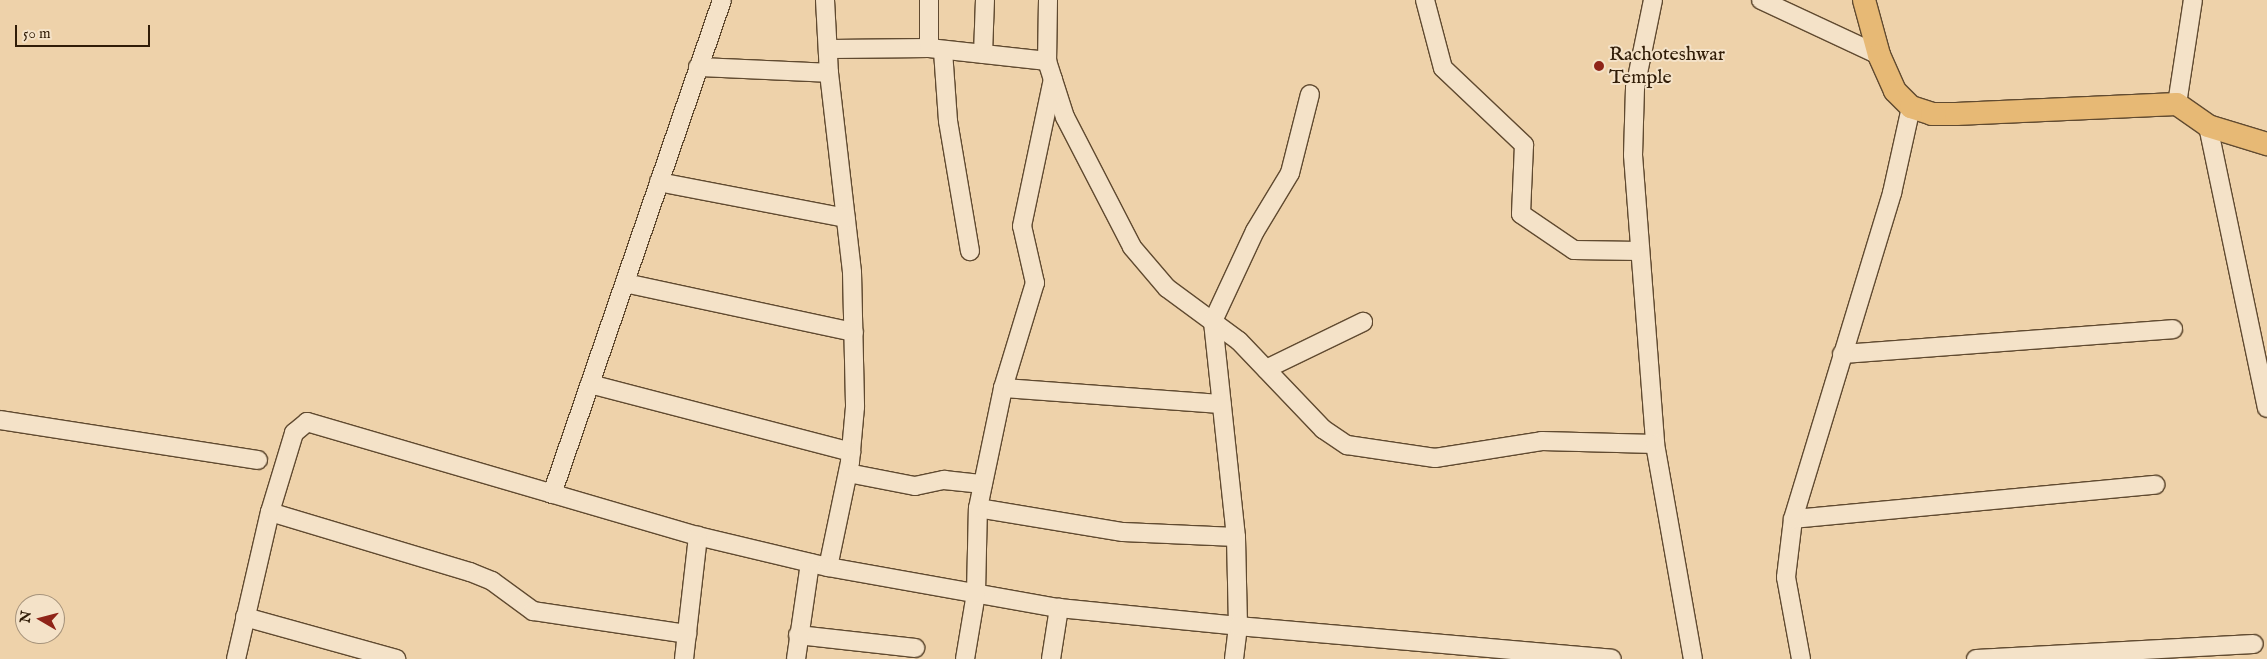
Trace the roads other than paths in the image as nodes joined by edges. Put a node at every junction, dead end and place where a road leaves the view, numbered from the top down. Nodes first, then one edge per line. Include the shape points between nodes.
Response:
1 (722, 0) edge
2 (825, 0) edge
3 (930, 0) edge
4 (985, 0) edge
5 (1048, 0) edge
6 (1426, 0) edge
7 (1653, 0) edge
8 (1761, 0) edge
9 (1864, 0) edge
10 (2193, 0) edge
11 (936, 49) junction
12 (831, 50) junction
13 (984, 54) junction
14 (1879, 55) junction
15 (1047, 61) junction
16 (698, 67) junction
17 (829, 73) junction
18 (1052, 80) junction
19 (1310, 94) dead end
20 (2177, 104) junction
21 (1911, 107) junction
22 (2208, 126) junction
23 (2264, 147) edge
24 (659, 182) junction
25 (846, 218) junction
26 (1640, 251) junction
27 (970, 252) dead end
28 (624, 283) junction
29 (1213, 321) junction
30 (1363, 322) dead end
31 (2173, 329) dead end
32 (854, 332) junction
33 (1842, 354) junction
34 (1266, 369) junction
35 (590, 384) junction
36 (1003, 388) junction
37 (1221, 404) junction
38 (2267, 408) edge
39 (0, 420) edge
40 (1655, 444) junction
41 (851, 452) junction
42 (258, 460) dead end
43 (848, 473) junction
44 (983, 484) junction
45 (2155, 485) dead end
46 (552, 494) junction
47 (978, 508) junction
48 (270, 512) junction
49 (1792, 519) junction
50 (698, 536) junction
51 (1236, 537) junction
52 (810, 563) junction
53 (828, 567) junction
54 (976, 593) junction
55 (1059, 608) junction
56 (245, 617) junction
57 (1238, 626) junction
58 (687, 634) junction
59 (798, 635) junction
60 (2254, 644) dead end
61 (915, 648) dead end
62 (2066, 656) edge
63 (236, 659) edge
64 (396, 659) edge
65 (684, 659) edge
66 (796, 659) edge
67 (966, 659) edge
68 (1051, 659) edge
69 (1234, 659) edge
70 (1612, 659) edge
71 (1692, 659) edge
72 (1801, 659) edge
73 (1976, 659) edge

1 - 16 street
2 - 12 street
3 - 11 street
4 - 13 street
5 - 15 street
6 - 26 street via 1443,68 1524,145 1521,214 1574,250
7 - 26 street via 1632,123
8 - 14 street
9 - 14 main road
10 - 20 street
11 - 12 street
11 - 13 street
11 - 27 street
12 - 17 street
13 - 15 street
14 - 21 main road via 1896,91
15 - 18 street
16 - 17 street
16 - 24 street
17 - 25 street
18 - 29 street via 1092,176 1132,247 1167,288
18 - 36 street via 1022,226 1036,283
19 - 29 street via 1290,173 1255,231
20 - 21 main road via 1956,114 1932,114
20 - 22 main road
21 - 33 street via 1892,193
22 - 23 main road
22 - 38 street
24 - 25 street
24 - 28 street
25 - 32 street
26 - 40 street
28 - 32 street
28 - 35 street
29 - 34 street
29 - 37 street
30 - 34 street
31 - 33 street
32 - 41 street
33 - 49 street
34 - 40 street via 1323,429 1347,445 1403,456 1444,457 1542,441
35 - 41 street
35 - 46 street
36 - 37 street
36 - 44 street
37 - 51 street
39 - 42 street
40 - 71 street
41 - 43 street
43 - 44 street via 915,486 944,480
43 - 53 street
44 - 47 street
45 - 49 street
46 - 48 street via 307,422 294,433
46 - 50 street
47 - 51 street via 1123,532
47 - 54 street
48 - 56 street
48 - 58 street via 470,572 492,581 533,610
49 - 72 street via 1786,577
50 - 52 street
50 - 58 street
51 - 57 street
52 - 53 street
52 - 59 street
53 - 54 street
54 - 55 street
54 - 67 street
55 - 57 street
55 - 68 street
56 - 63 street
56 - 64 street
57 - 69 street
57 - 70 street
58 - 65 street
59 - 61 street
59 - 66 street
60 - 62 street
62 - 73 street

